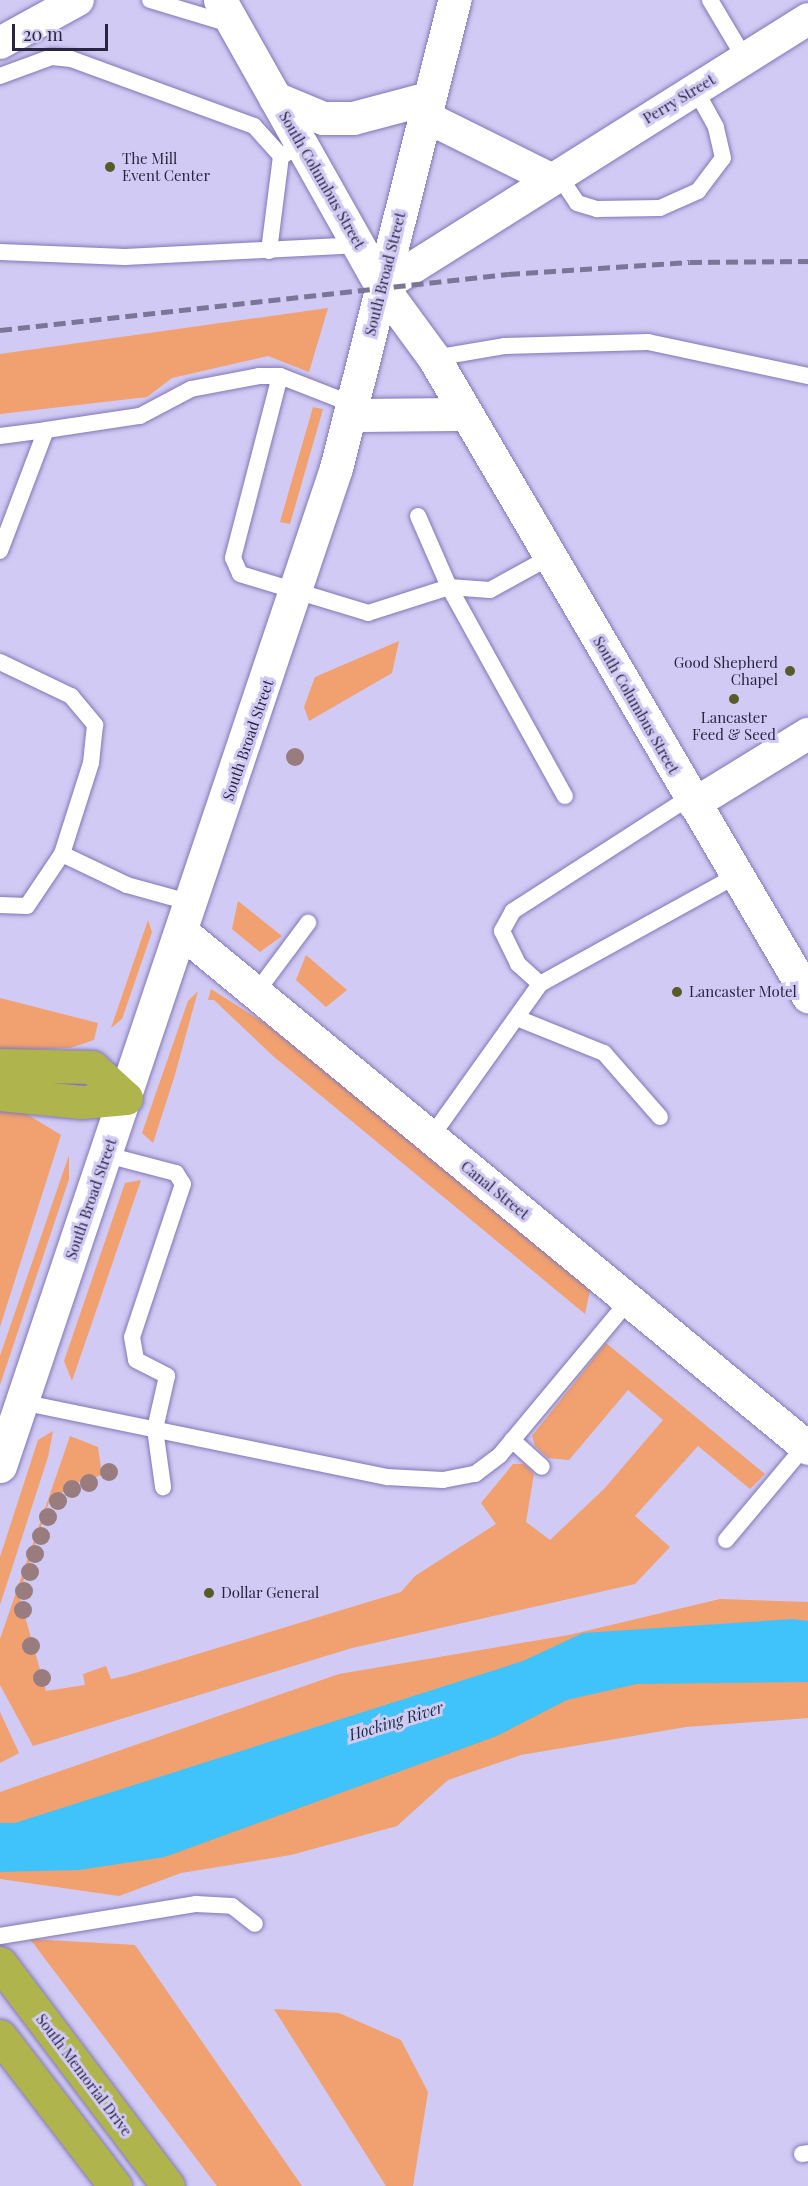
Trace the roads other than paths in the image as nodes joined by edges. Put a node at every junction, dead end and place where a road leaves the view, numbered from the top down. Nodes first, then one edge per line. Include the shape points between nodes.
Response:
1 (78, 0) edge
2 (150, 0) edge
3 (454, 0) edge
4 (710, 0) edge
5 (227, 13) edge
6 (808, 19) edge
7 (0, 43) edge
8 (745, 59) junction
9 (0, 76) edge
10 (695, 89) junction
11 (275, 98) junction
12 (426, 107) junction
13 (291, 150) junction
14 (553, 176) junction
15 (361, 245) junction
16 (269, 251) junction
17 (0, 252) edge
18 (382, 287) junction
19 (434, 358) junction
20 (280, 376) junction
21 (808, 376) edge
22 (351, 409) junction
23 (465, 414) junction
24 (46, 430) junction
25 (0, 436) edge
26 (418, 516) dead end
27 (0, 551) edge
28 (550, 557) junction
29 (449, 587) junction
30 (297, 593) junction
31 (0, 662) edge
32 (808, 734) edge
33 (565, 796) dead end
34 (692, 801) junction
35 (62, 854) junction
36 (736, 876) junction
37 (0, 905) edge
38 (187, 918) junction
39 (308, 923) dead end
40 (540, 984) junction
41 (255, 994) junction
42 (808, 996) edge
43 (517, 1018) junction
44 (0, 1065) edge
45 (0, 1094) edge
46 (126, 1098) junction
47 (660, 1117) dead end
48 (431, 1137) junction
49 (107, 1155) junction
50 (629, 1300) junction
51 (21, 1402) junction
52 (155, 1429) junction
53 (512, 1440) junction
54 (807, 1447) edge
55 (0, 1466) edge
56 (542, 1467) dead end
57 (163, 1487) dead end
58 (726, 1540) dead end
59 (255, 1924) dead end
60 (0, 1936) edge
61 (0, 1963) edge
62 (10, 2049) edge
63 (115, 2186) edge
64 (168, 2186) edge

1 - 7 street
2 - 5 lane
3 - 12 street, South Broad Street
4 - 8 lane
5 - 11 street, South Columbus Street
6 - 8 street, Perry Street
8 - 10 street, Perry Street
9 - 13 lane via 52,57 71,59 254,126
10 - 14 street, Perry Street
10 - 14 lane via 716,127 723,158 698,191 660,208 597,209 577,202
11 - 12 street, South Columbus Street via 298,111 333,118
11 - 13 street, South Columbus Street
12 - 14 street
12 - 18 street, South Broad Street
13 - 15 street, South Columbus Street
13 - 16 lane
14 - 18 street, Perry Street
15 - 16 lane
15 - 18 street, South Columbus Street
16 - 17 lane via 125,258
18 - 19 street, South Columbus Street
18 - 22 street, South Broad Street
19 - 21 lane via 504,346 648,342
19 - 23 street, South Columbus Street
20 - 22 lane
20 - 24 lane via 191,389 140,416
20 - 30 lane via 233,566 240,574
22 - 23 street
22 - 30 street, South Broad Street
23 - 28 street, South Columbus Street
24 - 25 lane
24 - 27 lane
26 - 29 lane
28 - 29 lane via 490,590
28 - 34 street, South Columbus Street
29 - 30 lane via 368,614
29 - 33 lane
30 - 38 street, South Broad Street
31 - 35 lane via 71,696 95,725 91,762
32 - 34 street
34 - 36 street, South Columbus Street
34 - 40 lane via 513,911 502,931 518,964
35 - 37 lane via 27,906
35 - 38 lane
36 - 40 lane
36 - 42 street, South Columbus Street
38 - 41 street, Canal Street
38 - 46 street, South Broad Street
39 - 41 lane
40 - 43 lane
41 - 48 street, Canal Street
43 - 47 lane via 604,1053
43 - 48 lane
44 - 46 highway via 93,1067
45 - 46 highway via 82,1102
46 - 49 street, South Broad Street
48 - 50 street, Canal Street
49 - 51 street, South Broad Street
49 - 52 lane via 176,1173 183,1184 132,1337 136,1360 167,1376
50 - 53 lane
50 - 54 street, Canal Street
51 - 52 lane
51 - 55 street, South Broad Street
52 - 53 lane via 419,1481 475,1474
52 - 57 lane
53 - 56 lane
54 - 58 lane
59 - 60 lane via 232,1906 196,1904
61 - 64 highway, South Memorial Drive
62 - 63 highway

